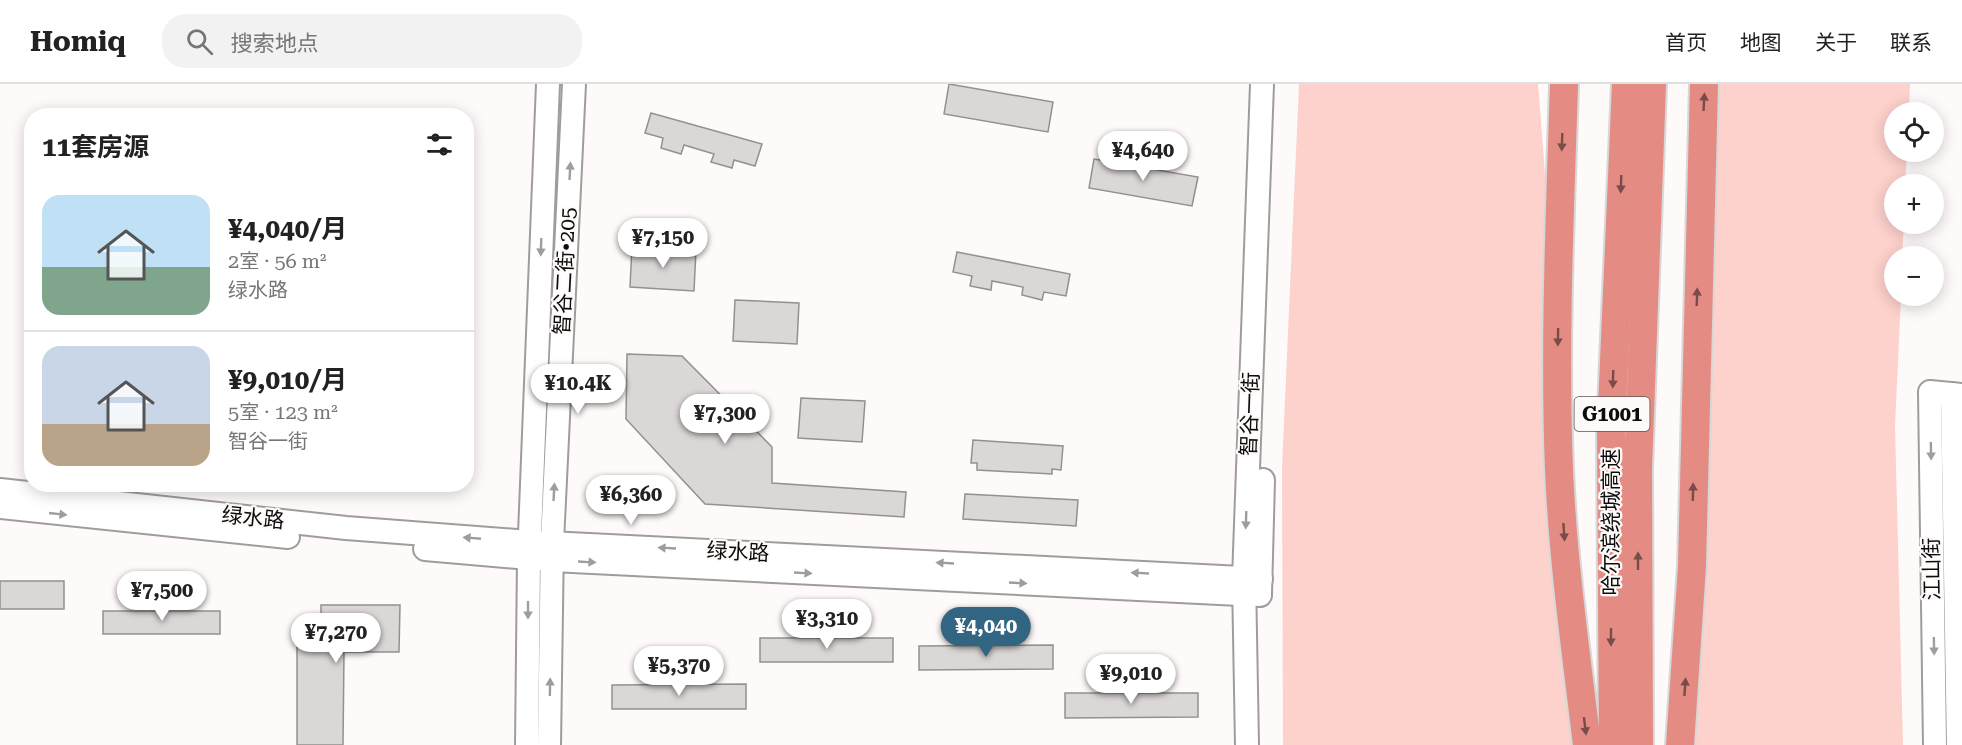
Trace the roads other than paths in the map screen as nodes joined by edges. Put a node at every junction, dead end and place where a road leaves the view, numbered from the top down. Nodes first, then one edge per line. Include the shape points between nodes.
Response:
1 (548, 84) edge
2 (574, 84) edge
3 (1263, 84) edge
4 (1277, 84) edge
5 (1564, 84) edge
6 (1626, 84) edge
7 (1652, 84) edge
8 (1704, 84) edge
9 (1948, 404) edge
10 (0, 490) edge
11 (0, 507) edge
12 (540, 551) junction
13 (1253, 587) junction
14 (527, 745) edge
15 (549, 745) edge
16 (1247, 745) edge
17 (1261, 745) edge
18 (1587, 745) edge
19 (1612, 745) edge
20 (1639, 745) edge
21 (1680, 745) edge
22 (1935, 745) edge
23 (1958, 745) edge

1 -> 12 main road, 智谷二街•205
12 -> 2 main road, 智谷二街•205
3 -> 13 main road, 智谷一街
4 - 13 main road, 智谷一街
5 -> 18 highway via 1557,345 1559,470 1569,599
6 -> 19 highway, 哈尔滨绕城高速 / G1001 via 1611,431
20 -> 7 highway, 哈尔滨绕城高速 / G1001 via 1638,469
21 -> 8 highway via 1692,566
9 -> 22 main road, 江山街
9 - 23 main road
12 -> 10 main road, 绿水路
11 -> 12 main road, 绿水路 via 194,528
12 - 13 main road, 绿水路
12 -> 14 main road, 智谷二街•205
15 -> 12 main road, 智谷二街•205
13 - 16 main road, 智谷一街
13 - 17 main road, 智谷一街

